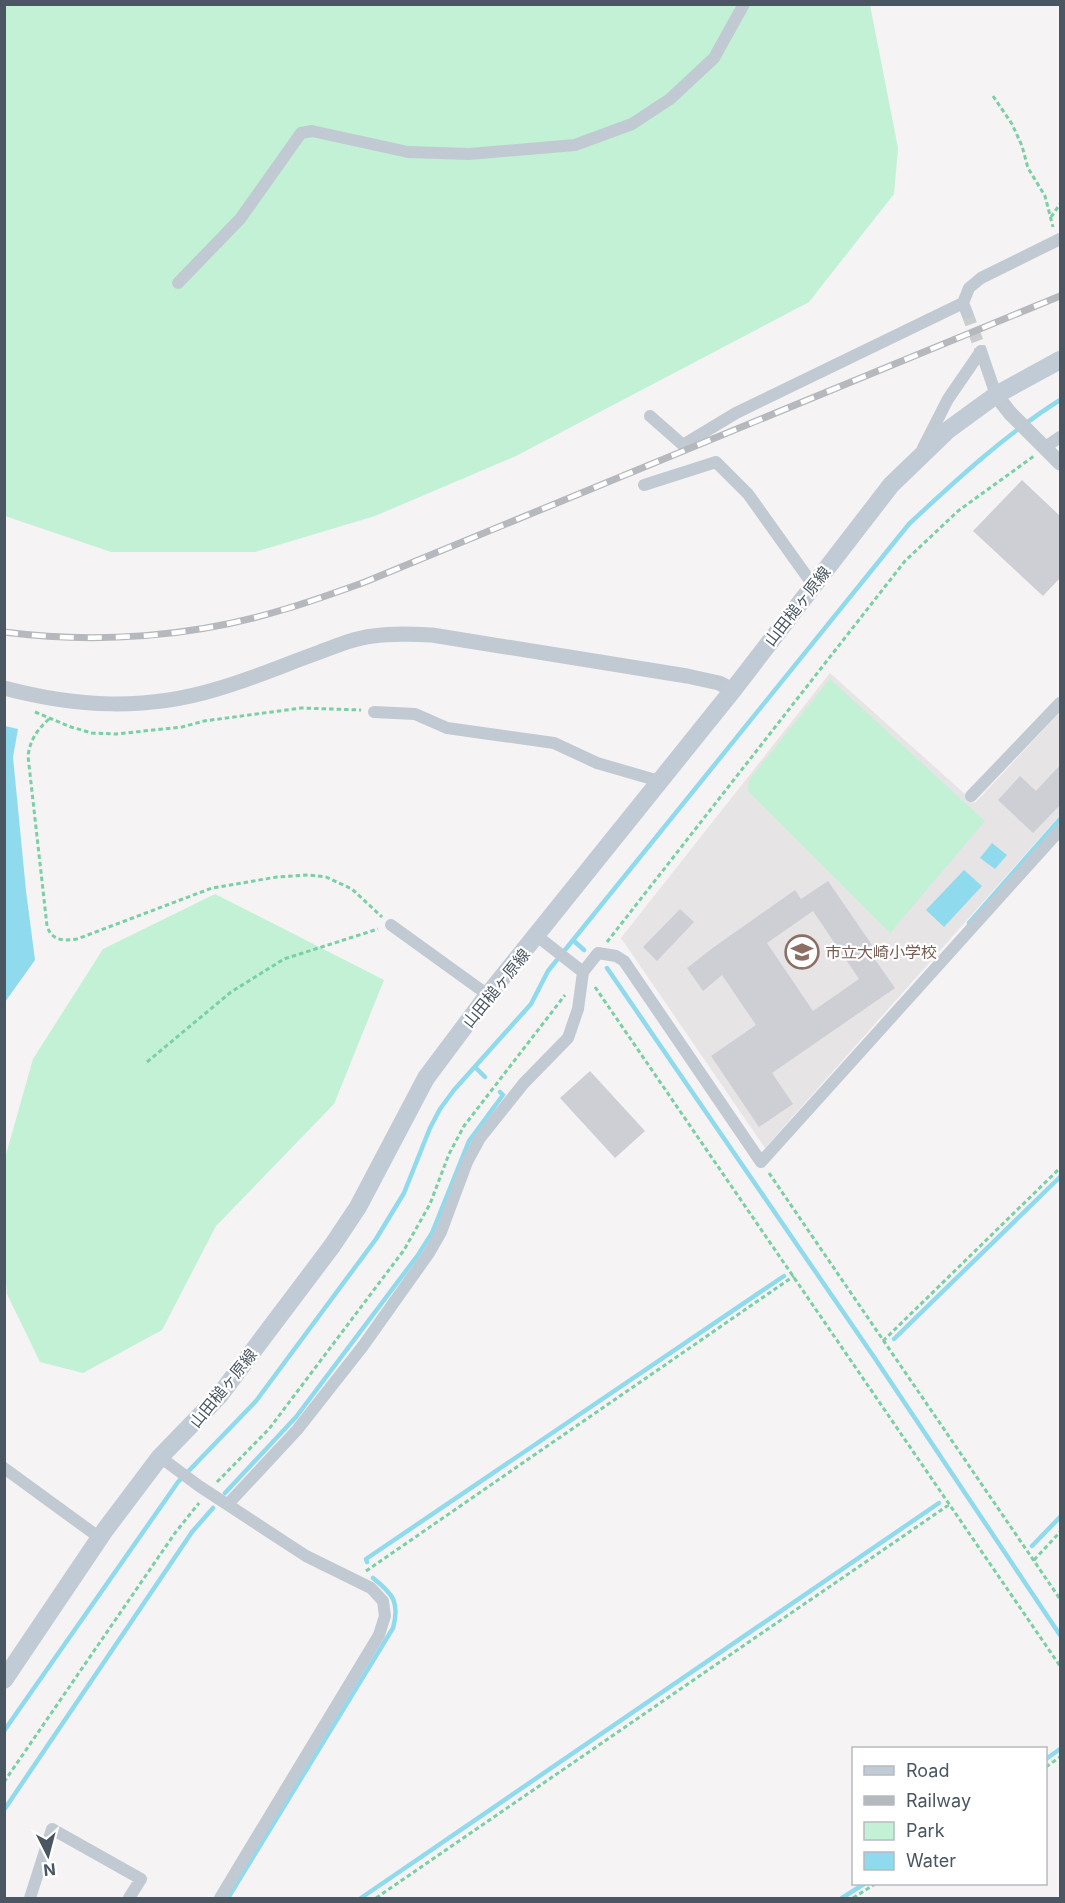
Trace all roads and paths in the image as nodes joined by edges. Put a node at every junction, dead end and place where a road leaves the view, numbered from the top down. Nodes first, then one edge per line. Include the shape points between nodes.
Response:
1 (744, 4) edge
2 (993, 96) dead end
3 (1060, 204) edge
4 (1052, 217) junction
5 (1058, 240) edge
6 (178, 284) dead end
7 (1060, 360) edge
8 (996, 395) junction
9 (650, 416) dead end
10 (1060, 437) edge
11 (1041, 444) junction
12 (917, 460) junction
13 (1060, 464) edge
14 (644, 485) dead end
15 (813, 585) junction
16 (4, 688) edge
17 (733, 690) junction
18 (1060, 703) edge
19 (31, 710) dead end
20 (374, 712) joint
21 (49, 719) junction
22 (658, 781) junction
23 (971, 796) dead end
24 (1060, 830) edge
25 (391, 925) junction
26 (537, 936) junction
27 (598, 953) junction
28 (579, 969) junction
29 (566, 994) dead end
30 (488, 995) junction
31 (147, 1062) dead end
32 (761, 1162) junction
33 (1060, 1168) edge
34 (794, 1276) junction
35 (884, 1341) junction
36 (164, 1460) junction
37 (4, 1468) edge
38 (203, 1489) junction
39 (228, 1504) junction
40 (950, 1504) junction
41 (1060, 1532) edge
42 (100, 1538) junction
43 (1034, 1560) junction
44 (354, 1580) junction
45 (1060, 1599) edge
46 (1060, 1666) edge
47 (4, 1680) edge
48 (1060, 1757) edge
49 (1047, 1766) edge
50 (4, 1782) edge
51 (874, 1885) edge
52 (30, 1899) edge
53 (129, 1899) edge
54 (220, 1899) edge
55 (376, 1899) edge
56 (853, 1899) edge

1 - 6 street via 714,58 670,99 632,124 575,145 469,154 428,153 312,131 301,133 240,219
2 - 4 path via 1012,124
3 - 4 path
4 - 5 path
5 - 9 street via 981,278 969,288 965,308 736,413 683,445
7 - 8 main road, 山田槌ヶ原線
8 - 11 street
8 - 12 main road, 山田槌ヶ原線 via 948,430
8 - 12 street via 981,351 948,399
10 - 11 street
11 - 13 street
11 - 27 path via 958,511 905,561
12 - 15 main road, 山田槌ヶ原線 via 891,485
14 - 15 street via 716,462 748,494
15 - 17 main road, 山田槌ヶ原線
16 - 17 street via 68,702 154,702 218,689 351,640 397,633 432,635 687,676
17 - 22 main road, 山田槌ヶ原線
18 - 23 street
19 - 21 path
20 - 21 path via 301,708 131,734 92,732
20 - 22 street via 415,714 447,728 554,743 597,763
21 - 25 path via 35,734 28,756 47,926 56,939 77,939 212,888 308,874 352,889
22 - 26 main road, 山田槌ヶ原線
24 - 32 street
25 - 30 street
25 - 31 path via 284,958 231,992
26 - 28 street
26 - 30 main road, 山田槌ヶ原線
27 - 28 street
27 - 32 street via 624,961
28 - 34 path
28 - 39 street via 578,1009 568,1038 524,1083 480,1138 429,1253 297,1430
29 - 38 path via 464,1126 430,1204 404,1250 276,1421
30 - 36 main road, 山田槌ヶ原線 via 426,1078 358,1207 332,1246 219,1396
32 - 35 path
33 - 35 path
34 - 40 path
34 - 44 path
35 - 43 path
36 - 38 street
36 - 42 main road, 山田槌ヶ原線
37 - 42 street
38 - 39 street
38 - 50 path
39 - 44 street via 306,1556
40 - 46 path
40 - 55 path
41 - 43 path
42 - 47 main road, 山田槌ヶ原線
43 - 45 path
44 - 54 street via 371,1588 382,1600 385,1616 379,1635
48 - 49 path
51 - 56 path
52 - 53 street via 51,1829 141,1879

